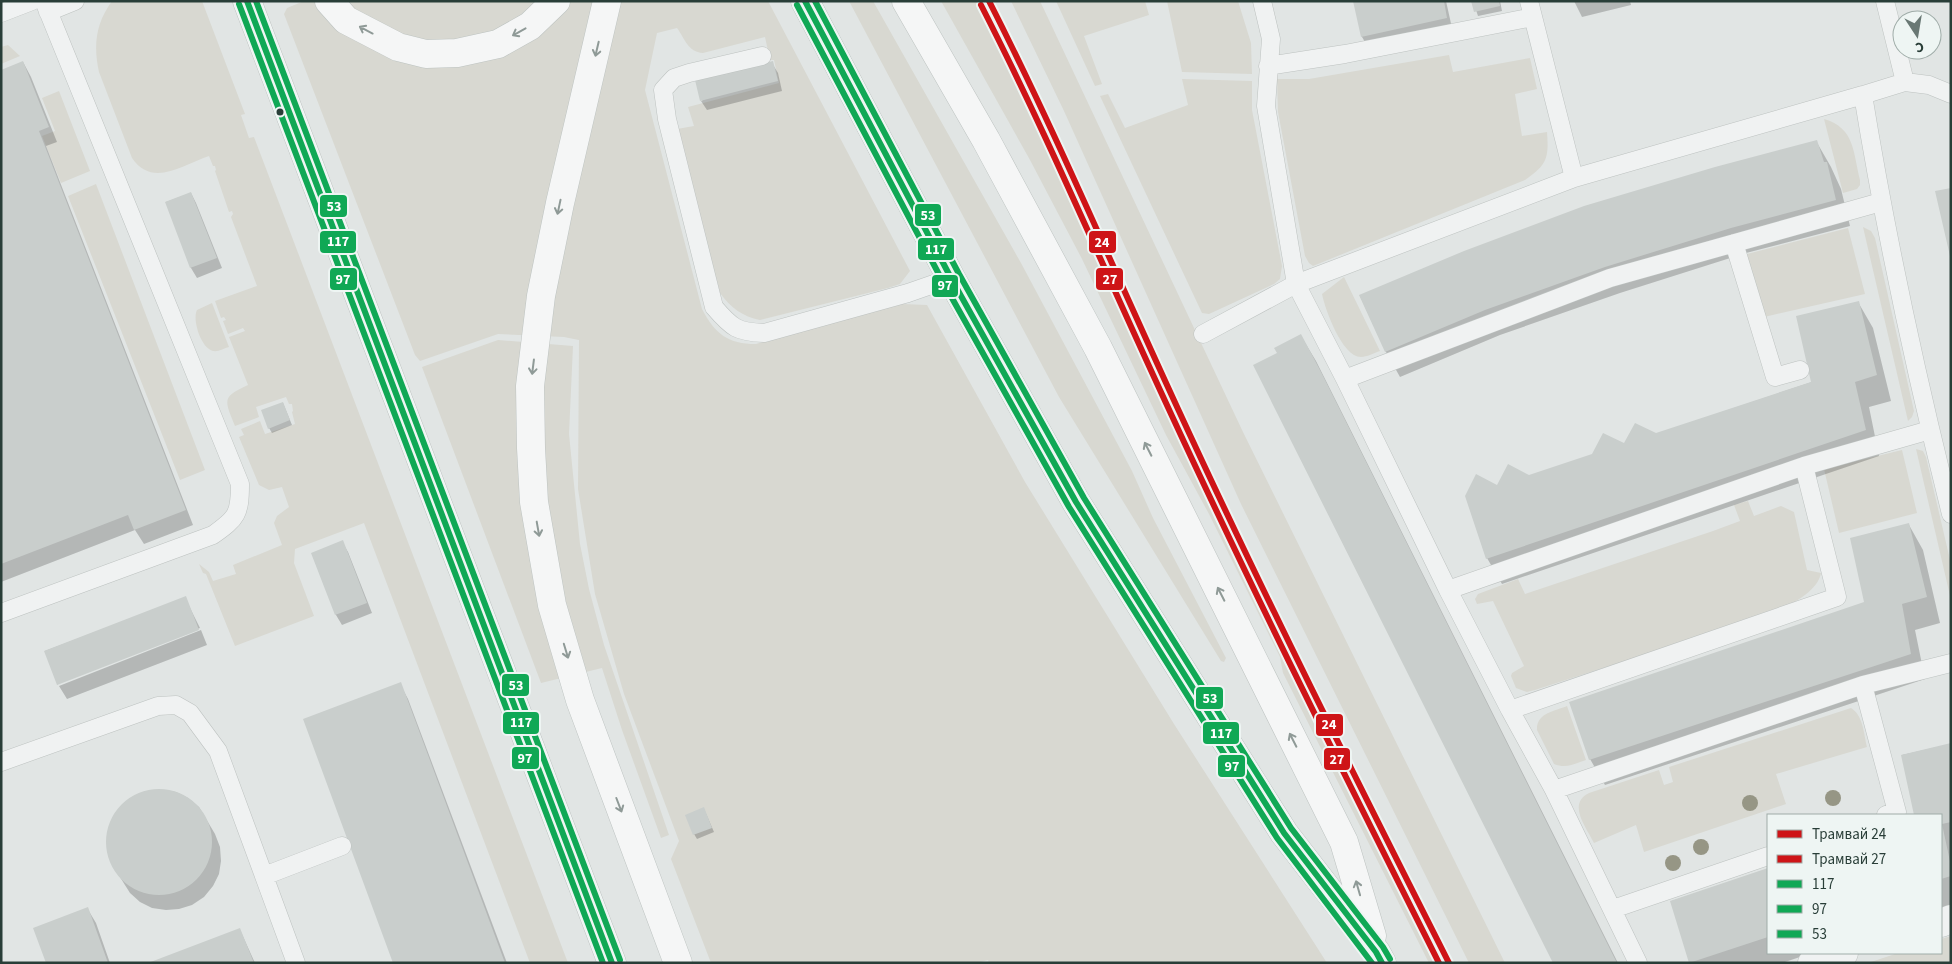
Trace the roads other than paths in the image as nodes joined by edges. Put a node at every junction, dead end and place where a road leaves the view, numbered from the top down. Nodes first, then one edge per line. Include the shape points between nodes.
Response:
1 (32, 1) edge
2 (75, 1) edge
3 (247, 1) edge
4 (330, 1) edge
5 (556, 1) edge
6 (606, 1) edge
7 (805, 1) edge
8 (906, 1) edge
9 (1262, 1) edge
10 (1885, 1) edge
11 (46, 6) edge
12 (1531, 9) edge
13 (1, 13) edge
14 (762, 56) dead end
15 (1268, 66) junction
16 (1905, 82) junction
17 (1951, 94) edge
18 (1863, 95) junction
19 (1574, 178) junction
20 (1881, 202) junction
21 (1734, 243) junction
22 (951, 278) junction
23 (1296, 284) junction
24 (1203, 334) dead end
25 (1800, 370) dead end
26 (1345, 379) junction
27 (1930, 430) junction
28 (1804, 466) junction
29 (1951, 514) edge
30 (1448, 590) junction
31 (1, 613) edge
32 (1951, 663) edge
33 (1863, 685) junction
34 (1510, 710) junction
35 (1, 762) edge
36 (1554, 790) junction
37 (1890, 814) edge
38 (342, 846) dead end
39 (1767, 856) edge
40 (264, 876) junction
41 (1613, 909) junction
42 (1841, 954) edge
43 (1379, 957) edge
44 (296, 963) edge
45 (612, 963) edge
46 (678, 963) edge
47 (1638, 963) edge
48 (1812, 963) edge

1 - 13 lane
2 - 11 lane
3 - 45 main road
5 -> 4 main road via 530,26 498,44 457,53 426,54 398,48 346,20
6 -> 46 main road via 541,296 530,386 534,502 552,605 580,700
7 - 22 main road
43 -> 8 main road via 1340,833 1098,348 986,140
9 - 15 lane via 1271,39
10 - 16 lane
11 - 31 lane via 240,484 240,506 232,522 213,535
12 - 15 lane via 1345,54
12 - 19 lane
14 - 22 lane via 674,78 663,90 667,119 714,307 725,320 742,332 764,333
15 - 23 lane via 1266,106
16 - 17 lane via 1929,85
16 - 18 lane
18 - 19 lane
18 - 20 lane
19 - 23 lane
20 - 21 lane
20 - 27 lane
21 - 25 lane via 1775,377
21 - 26 lane via 1610,278
22 - 43 main road via 1076,502 1284,833
23 - 24 lane
23 - 26 lane
26 - 30 lane
27 - 28 lane
27 - 29 lane
28 - 30 lane
28 - 34 lane via 1837,598
30 - 34 lane
32 - 33 lane
33 - 36 lane
33 - 37 lane via 1897,812
34 - 36 lane
35 - 40 lane via 158,706 176,705 190,713 218,751
36 - 41 lane
38 - 40 lane
39 - 41 lane
40 - 44 lane
41 - 47 lane
42 - 48 street

